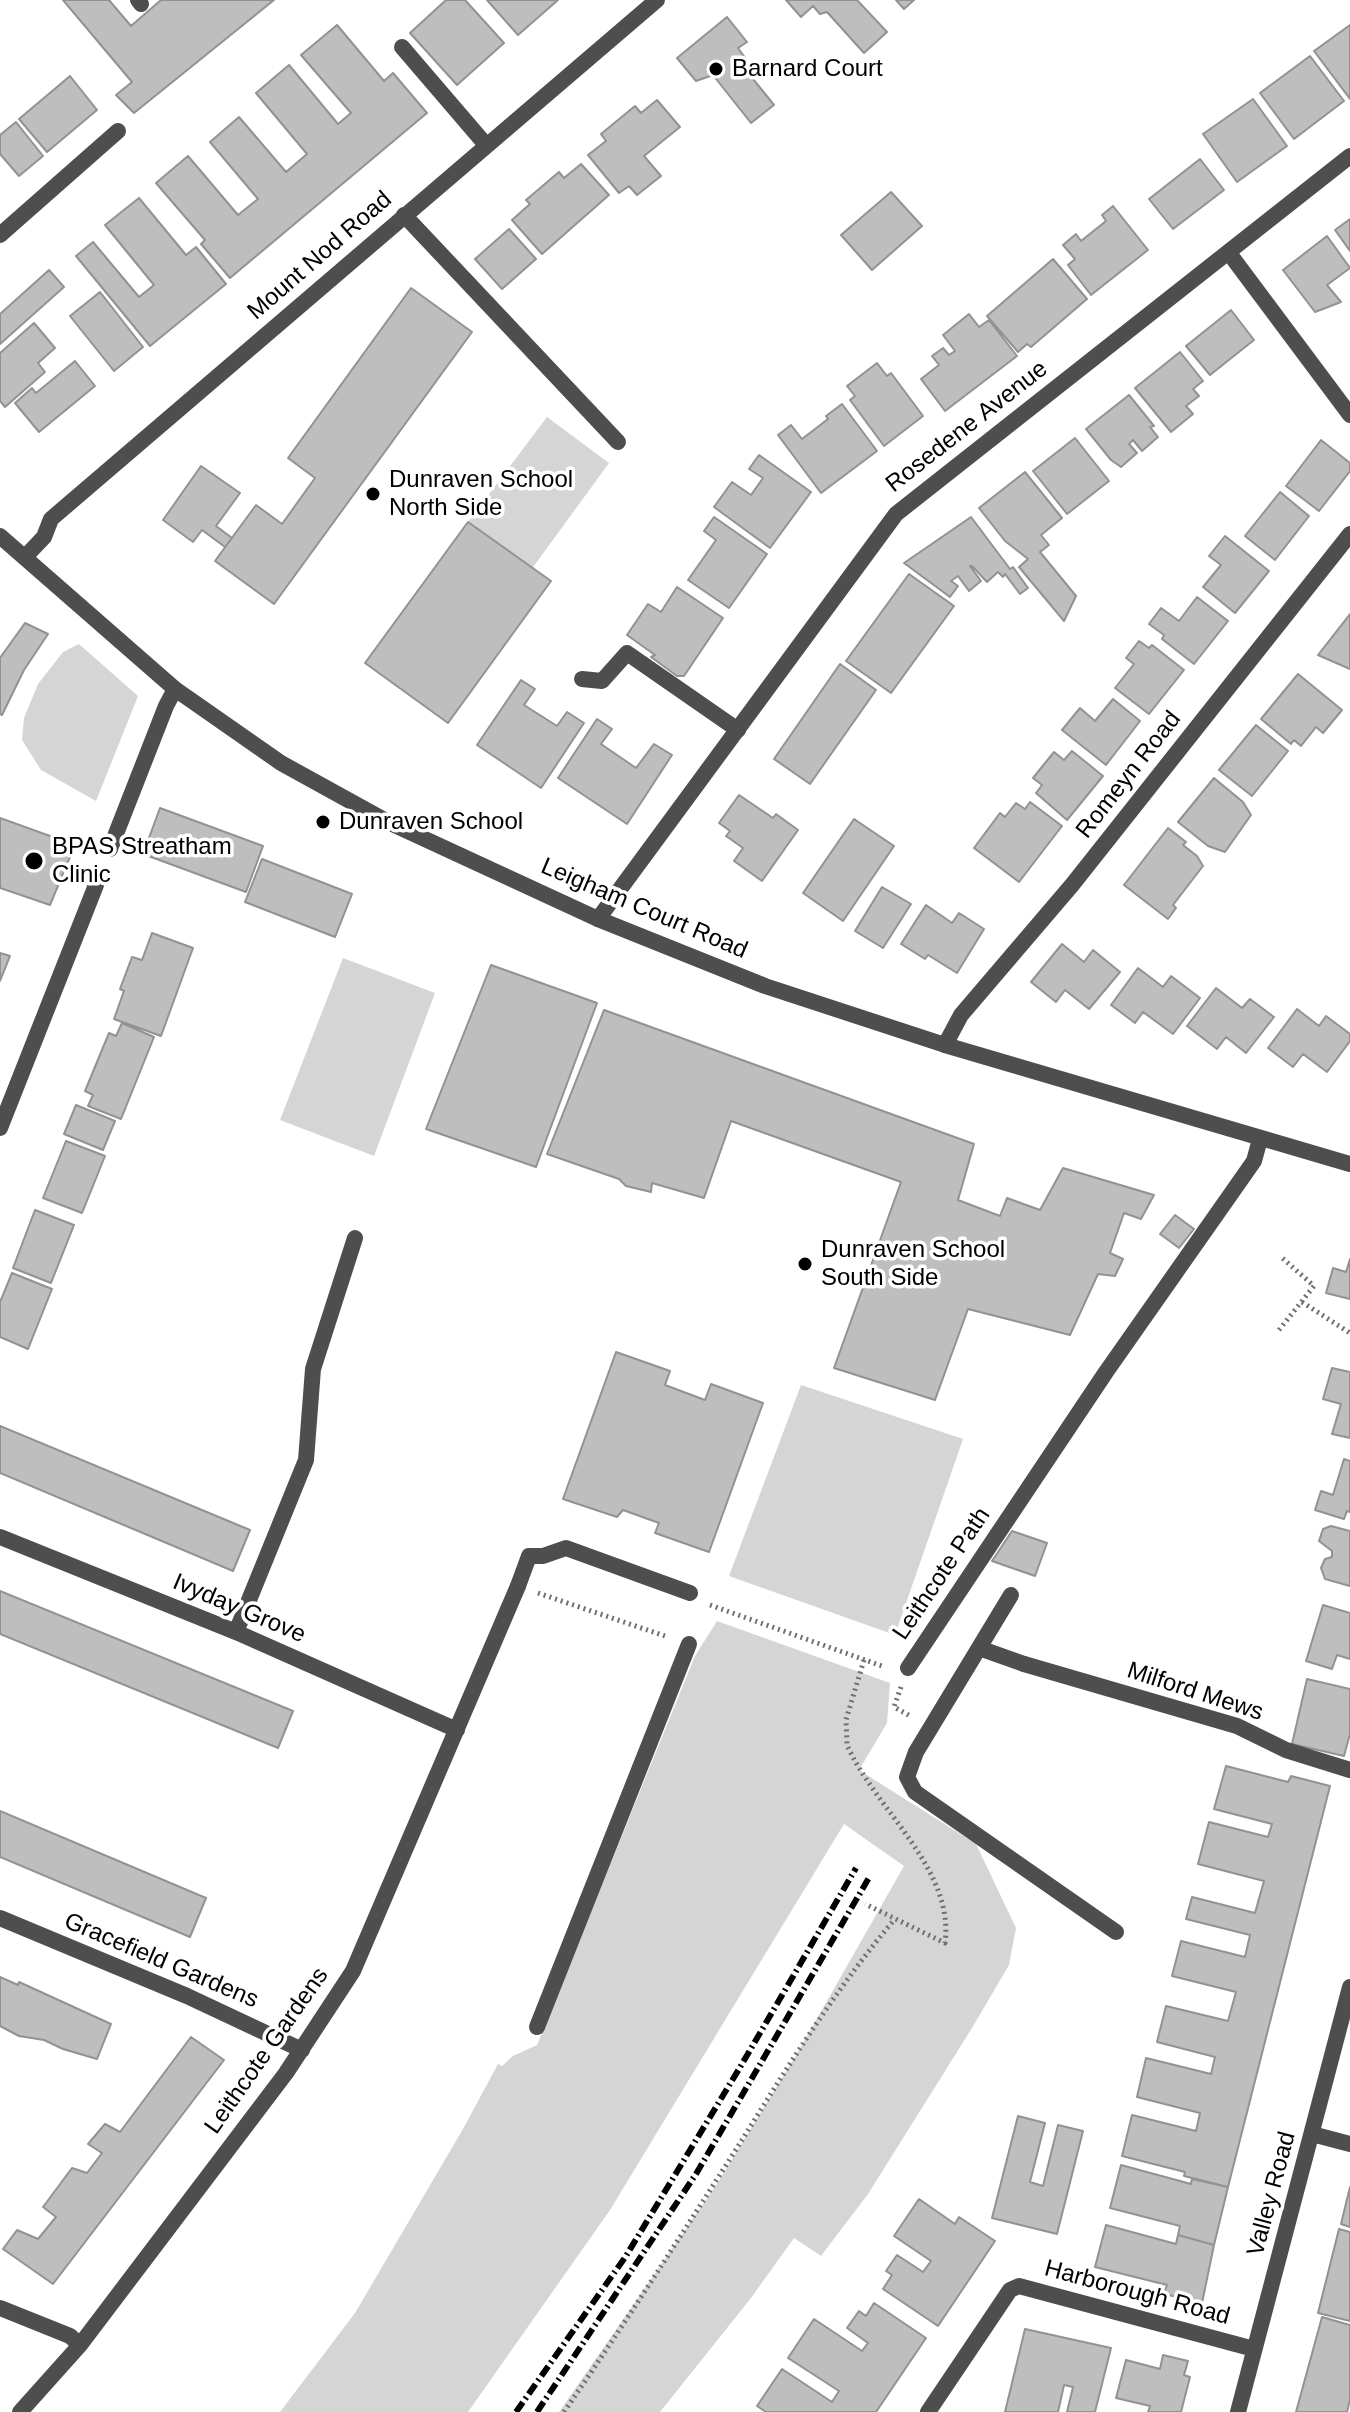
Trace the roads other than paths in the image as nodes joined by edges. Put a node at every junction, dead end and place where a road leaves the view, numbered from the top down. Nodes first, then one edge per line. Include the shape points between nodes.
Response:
1 (648, 3) edge
2 (402, 47) dead end
3 (118, 131) dead end
4 (486, 145) junction
5 (1350, 156) edge
6 (404, 215) junction
7 (0, 235) edge
8 (1229, 253) junction
9 (1350, 415) edge
10 (618, 442) dead end
11 (1350, 534) edge
12 (0, 536) edge
13 (25, 557) junction
14 (582, 679) dead end
15 (175, 689) junction
16 (738, 730) junction
17 (110, 849) dead end
18 (96, 885) dead end
19 (598, 919) junction
20 (945, 1045) junction
21 (0, 1128) edge
22 (1260, 1139) junction
23 (1350, 1164) edge
24 (355, 1238) dead end
25 (0, 1537) edge
26 (1011, 1595) dead end
27 (696, 1598) road end
28 (236, 1632) junction
29 (689, 1644) road end
30 (979, 1648) junction
31 (908, 1668) road end
32 (457, 1730) junction
33 (1350, 1770) edge
34 (0, 1918) edge
35 (1116, 1932) dead end
36 (1350, 1987) edge
37 (537, 2027) dead end
38 (302, 2050) junction
39 (1312, 2134) junction
40 (1350, 2144) edge
41 (0, 2308) edge
42 (80, 2345) junction
43 (1254, 2349) junction
44 (20, 2412) edge
45 (928, 2412) edge
46 (1238, 2412) edge

1 - 4 street, Mount Nod Road
2 - 4 street
3 - 7 street
4 - 6 street, Mount Nod Road
5 - 8 street, Rosedene Avenue
6 - 10 street
6 - 13 street, Mount Nod Road via 51,519 44,537
8 - 9 street
8 - 16 street, Rosedene Avenue via 896,514
11 - 20 street, Romeyn Road via 1072,885 961,1015
12 - 13 street, Leigham Court Road
13 - 15 street, Leigham Court Road
14 - 16 street via 602,681 627,653
15 - 17 street
15 - 19 street, Leigham Court Road via 294,771 388,822
16 - 19 street, Rosedene Avenue
18 - 21 street
19 - 20 street, Leigham Court Road via 765,986
20 - 22 street, Leigham Court Road
22 - 23 street, Leigham Court Road
22 - 31 street, Leithcote Path via 1254,1161
24 - 28 street via 313,1369 306,1460
25 - 28 street, Ivyday Grove
26 - 30 street
27 - 32 street, Leithcote Gardens via 566,1548 529,1556
28 - 32 street, Ivyday Grove
29 - 37 street
30 - 33 street, Milford Mews via 1237,1726 1286,1750
30 - 35 street via 916,1752 907,1777 915,1792
32 - 38 street, Leithcote Gardens via 353,1971
34 - 38 street, Gracefield Gardens
36 - 39 street, Valley Road
38 - 42 street, Leithcote Gardens
39 - 40 street
39 - 43 street, Valley Road
41 - 42 street
42 - 44 street, Leithcote Gardens
43 - 45 street, Harborough Road via 1019,2286 1010,2290
43 - 46 street, Valley Road

